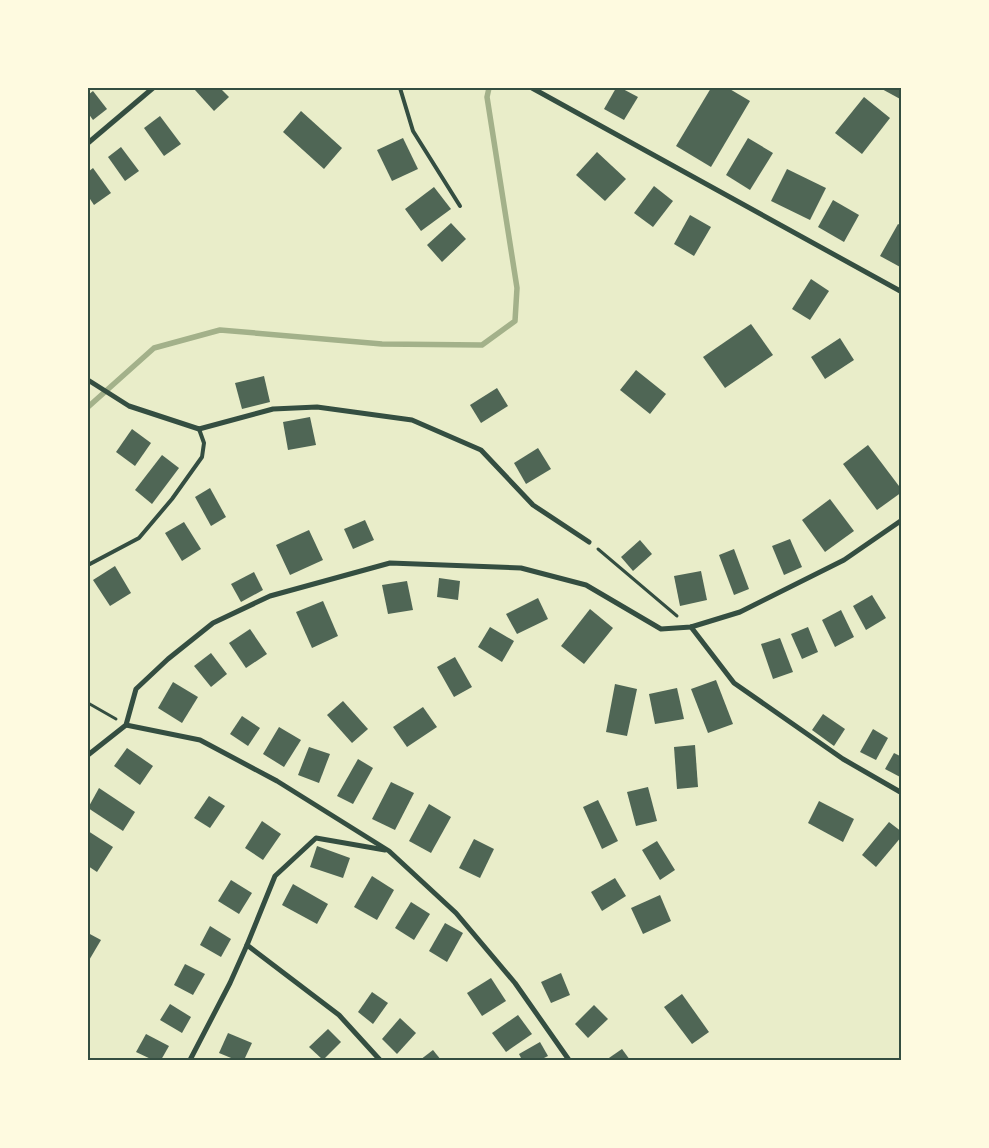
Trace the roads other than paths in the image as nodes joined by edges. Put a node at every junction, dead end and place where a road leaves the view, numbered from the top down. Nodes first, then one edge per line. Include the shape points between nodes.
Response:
1 (153, 88) edge
2 (400, 88) edge
3 (532, 88) edge
4 (88, 143) edge
5 (460, 206) dead end
6 (902, 292) edge
7 (88, 380) edge
8 (199, 429) junction
9 (902, 520) edge
10 (589, 542) road end
11 (88, 565) edge
12 (691, 627) junction
13 (126, 725) junction
14 (88, 755) edge
15 (902, 794) edge
16 (389, 851) junction
17 (248, 945) junction
18 (190, 1060) edge
19 (380, 1060) edge
20 (569, 1060) edge

1 - 4 street
2 - 5 lane via 413,131
3 - 6 street
7 - 8 street via 129,406
8 - 10 street via 273,409 317,407 412,420 481,450 532,505
8 - 11 lane via 204,443 202,456 172,499 139,538
9 - 12 street via 844,560 740,612
12 - 13 street via 661,629 586,585 521,568 390,563 270,596 213,623 136,689
12 - 15 street via 734,683 843,759
13 - 14 street
13 - 16 street via 200,740 277,781
16 - 17 street via 316,838 274,876
16 - 20 street via 456,913 515,984
17 - 18 street
17 - 19 street via 339,1015

